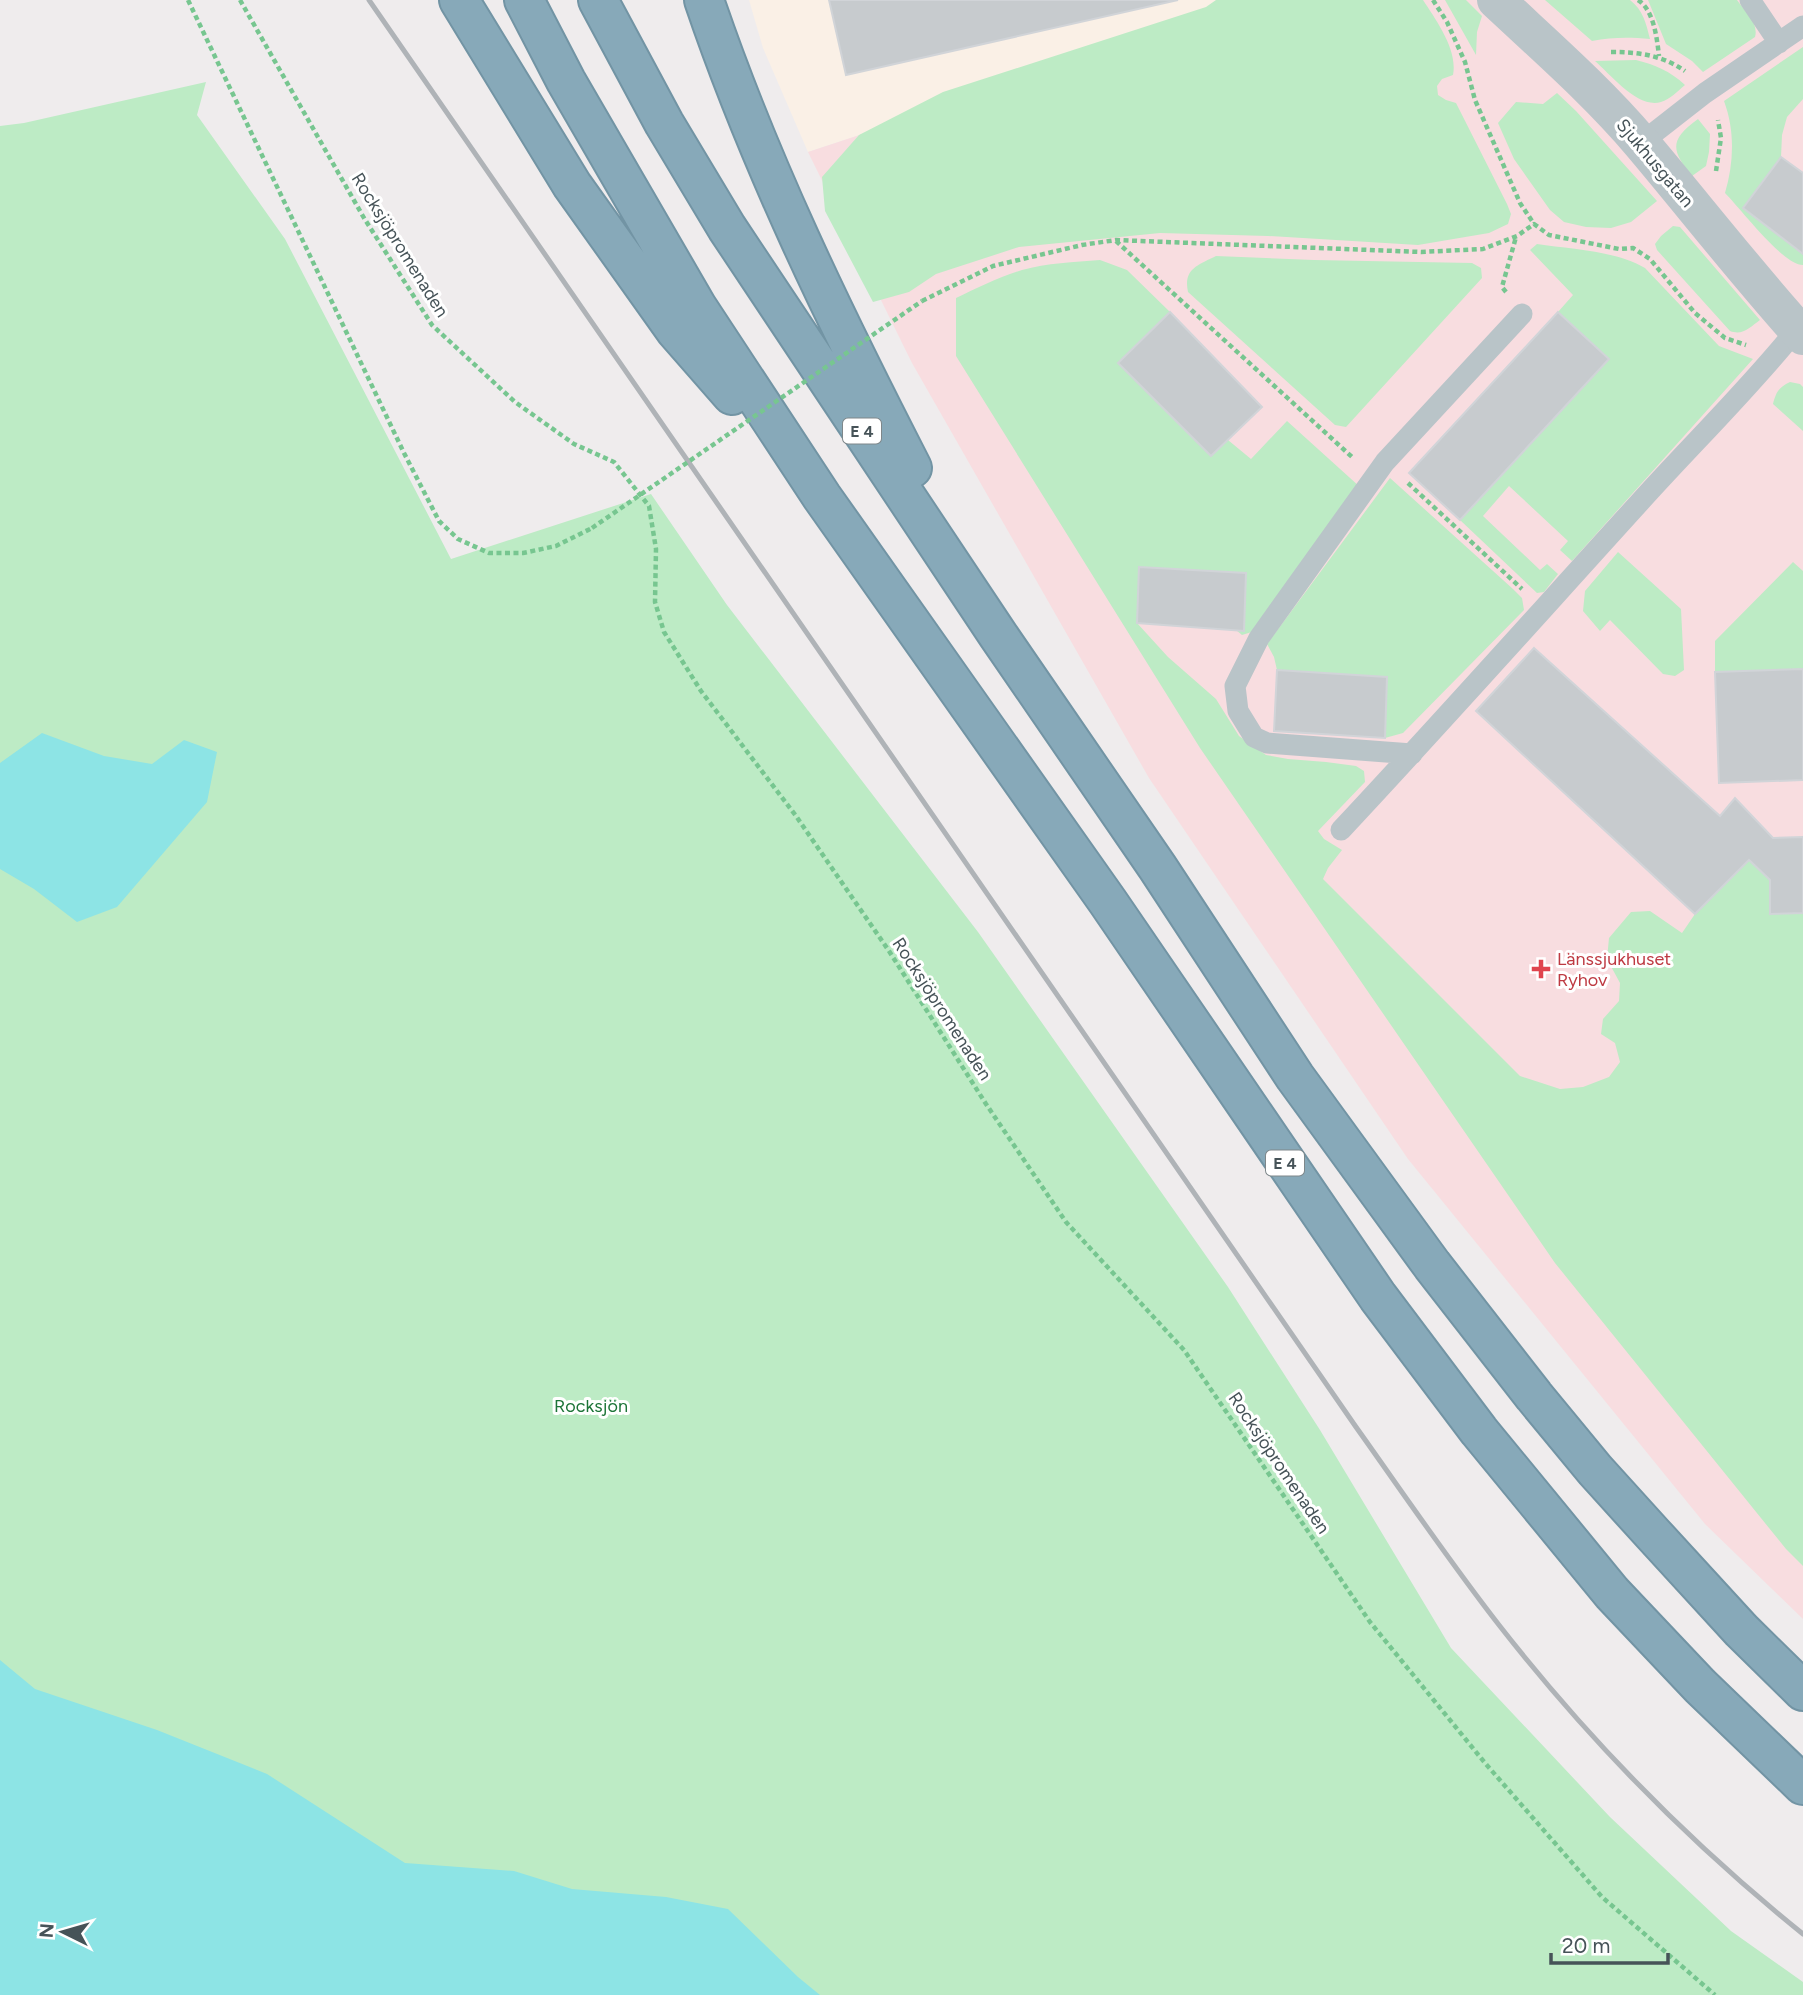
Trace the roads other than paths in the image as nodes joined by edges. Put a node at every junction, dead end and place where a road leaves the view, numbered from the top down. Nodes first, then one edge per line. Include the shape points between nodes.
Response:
1 (460, 0) edge
2 (524, 0) edge
3 (598, 0) edge
4 (704, 0) edge
5 (1496, 0) edge
6 (1750, 0) edge
7 (1803, 26) edge
8 (1779, 43) junction
9 (1641, 143) junction
10 (1522, 314) road end
11 (1800, 333) edge
12 (822, 497) junction
13 (998, 635) junction
14 (1412, 754) junction
15 (1341, 830) dead end
16 (1803, 1691) edge
17 (1803, 1785) edge

1 - 12 highway via 572,185 676,331
2 - 12 highway, E 4 via 697,307
3 - 13 highway, E 4 via 727,228
4 - 13 highway via 763,157 830,306
5 - 9 street, Sjukhusgatan
6 - 8 lane
7 - 8 lane
8 - 9 lane
9 - 11 street, Sjukhusgatan
10 - 14 lane via 1385,463 1259,638 1235,686 1238,711 1254,737 1267,743
11 - 14 lane
12 - 17 highway, E 4 via 1100,890 1378,1297 1479,1431 1612,1593
13 - 16 highway, E 4 via 1296,1077 1441,1276 1595,1470
14 - 15 lane

